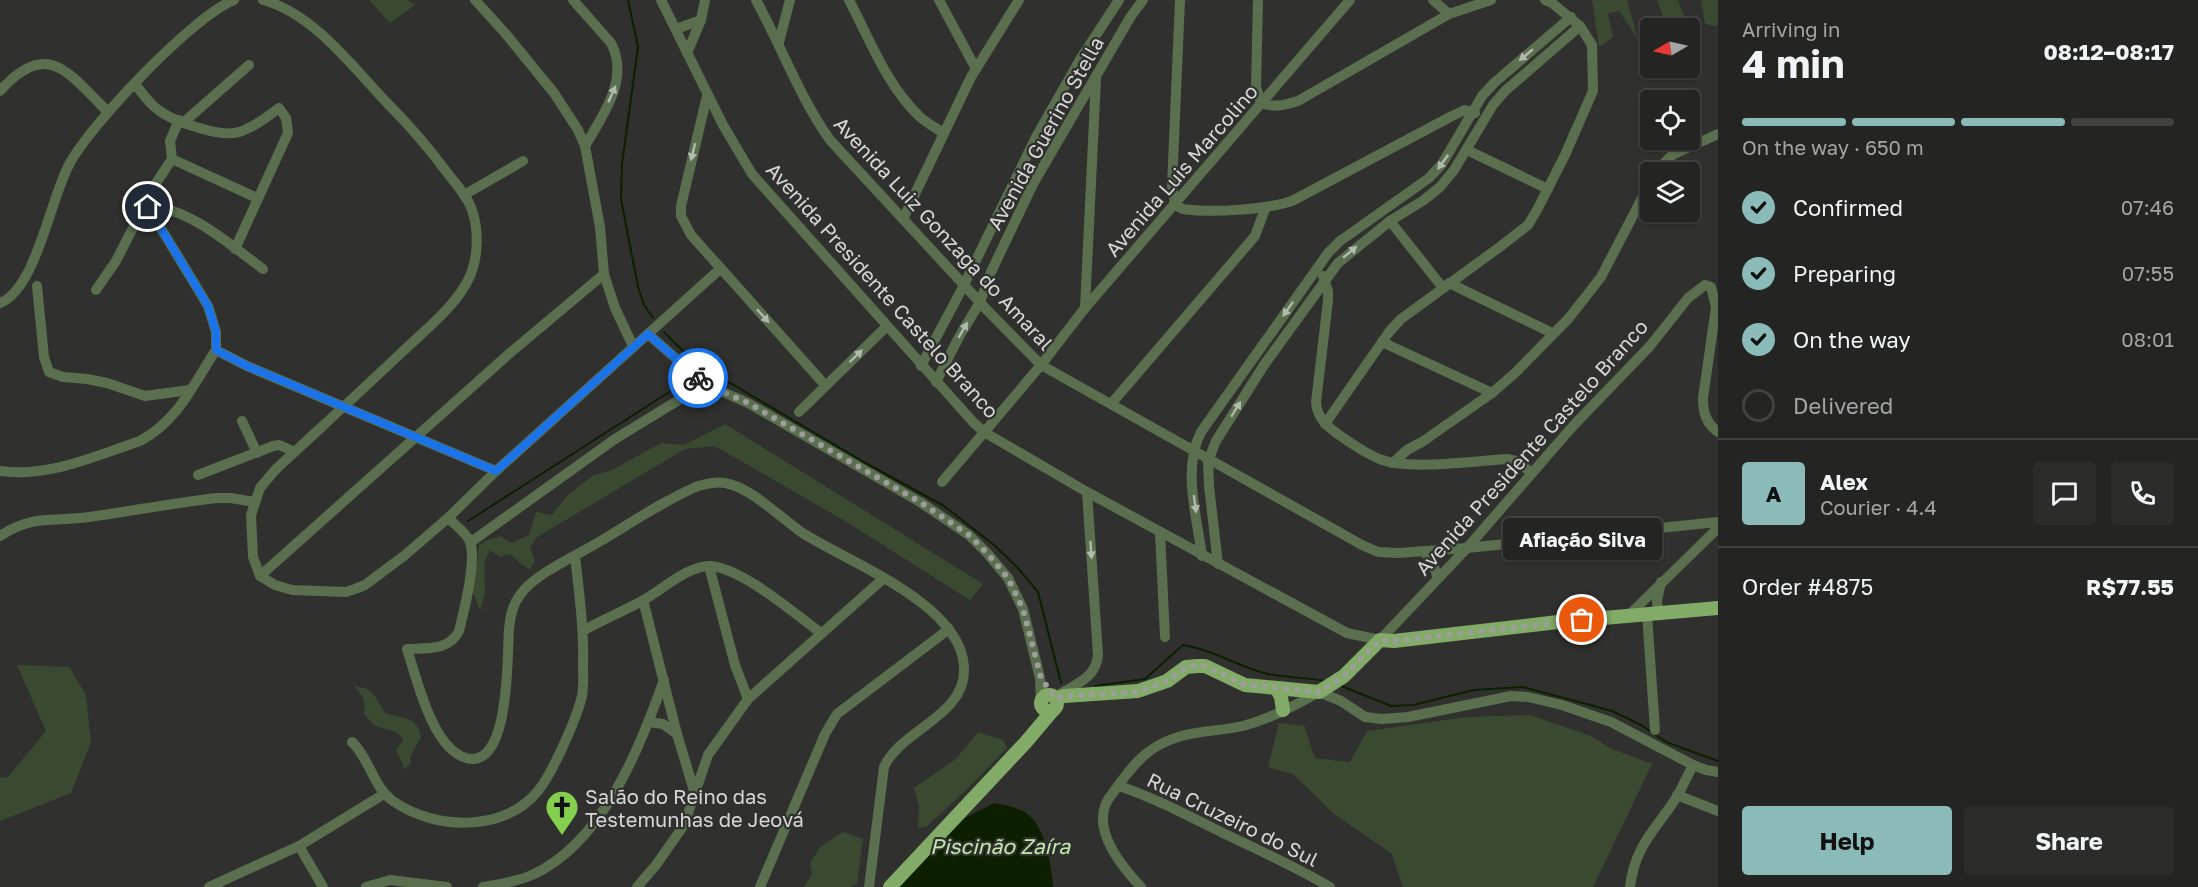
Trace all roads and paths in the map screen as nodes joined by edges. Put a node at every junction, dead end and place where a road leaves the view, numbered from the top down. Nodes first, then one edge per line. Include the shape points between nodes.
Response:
1 (234, 0) edge
2 (263, 0) edge
3 (475, 0) edge
4 (573, 0) edge
5 (661, 0) edge
6 (705, 0) edge
7 (756, 0) edge
8 (790, 0) edge
9 (849, 0) edge
10 (939, 0) edge
11 (1019, 0) edge
12 (1119, 0) edge
13 (1143, 0) edge
14 (1180, 0) edge
15 (1258, 0) edge
16 (1433, 0) edge
17 (1491, 0) edge
18 (1545, 0) edge
19 (1348, 1) edge
20 (1449, 14) junction
21 (1571, 17) junction
22 (701, 20) junction
23 (1580, 26) junction
24 (676, 29) junction
25 (779, 42) junction
26 (687, 53) junction
27 (249, 65) dead end
28 (976, 69) junction
29 (1096, 76) junction
30 (135, 84) junction
31 (0, 91) edge
32 (707, 96) junction
33 (1262, 103) junction
34 (1472, 111) junction
35 (108, 112) junction
36 (1485, 118) junction
37 (181, 121) junction
38 (944, 133) junction
39 (1718, 134) edge
40 (585, 146) junction
41 (1467, 150) junction
42 (172, 159) junction
43 (523, 161) dead end
44 (1665, 162) edge
45 (1548, 189) junction
46 (464, 195) junction
47 (257, 198) junction
48 (1640, 202) edge
49 (146, 204) junction
50 (1175, 205) junction
51 (1265, 208) junction
52 (903, 219) junction
53 (1390, 221) junction
54 (235, 249) junction
55 (1317, 267) junction
56 (720, 268) junction
57 (263, 269) dead end
58 (604, 274) junction
59 (1325, 280) junction
60 (964, 285) junction
61 (1446, 285) junction
62 (37, 286) dead end
63 (96, 290) dead end
64 (980, 302) junction
65 (0, 303) edge
66 (1085, 308) junction
67 (886, 327) junction
68 (1552, 333) junction
69 (648, 334) junction
70 (1383, 342) junction
71 (633, 346) junction
72 (216, 350) junction
73 (1041, 365) junction
74 (921, 366) junction
75 (936, 382) junction
76 (705, 384) junction
77 (825, 385) junction
78 (190, 390) junction
79 (1492, 393) junction
80 (1111, 404) junction
81 (344, 406) junction
82 (799, 412) dead end
83 (242, 421) dead end
84 (1325, 424) junction
85 (984, 432) junction
86 (1718, 432) edge
87 (416, 438) junction
88 (1422, 442) junction
89 (295, 452) junction
90 (1193, 452) junction
91 (257, 453) junction
92 (1208, 460) junction
93 (1393, 463) junction
94 (1419, 464) junction
95 (0, 471) edge
96 (496, 471) junction
97 (1532, 472) junction
98 (198, 475) dead end
99 (942, 482) dead end
100 (1087, 492) junction
101 (254, 502) junction
102 (448, 518) junction
103 (1718, 522) edge
104 (1718, 528) edge
105 (1483, 530) junction
106 (1160, 532) junction
107 (0, 536) edge
108 (471, 542) junction
109 (1499, 545) junction
110 (1467, 548) junction
111 (1423, 552) junction
112 (575, 556) junction
113 (1202, 556) junction
114 (1454, 562) junction
115 (1218, 564) junction
116 (709, 566) junction
117 (260, 576) junction
118 (884, 578) junction
119 (1438, 578) junction
120 (1661, 582) junction
121 (643, 600) junction
122 (1718, 608) edge
123 (1652, 614) junction
124 (1629, 615) junction
125 (949, 629) junction
126 (584, 630) junction
127 (821, 633) junction
128 (1165, 637) dead end
129 (1380, 640) junction
130 (664, 680) junction
131 (1277, 689) junction
132 (1325, 689) junction
133 (748, 699) junction
134 (1051, 702) junction
135 (1282, 711) junction
136 (649, 722) junction
137 (1655, 730) dead end
138 (677, 734) junction
139 (352, 742) dead end
140 (683, 752) junction
141 (1693, 765) junction
142 (703, 770) junction
143 (1718, 772) edge
144 (1119, 786) junction
145 (384, 794) junction
146 (696, 794) junction
147 (1677, 795) junction
148 (1718, 811) edge
149 (298, 846) junction
150 (210, 887) edge
151 (323, 887) edge
152 (366, 887) edge
153 (447, 887) edge
154 (483, 887) edge
155 (637, 887) edge
156 (760, 887) edge
157 (869, 887) edge
158 (890, 887) edge
159 (1141, 887) edge
160 (1330, 887) edge
161 (1630, 887) edge

1 - 30 street via 208,16
2 - 46 street via 281,6 315,28 409,126
3 - 40 street via 554,93
40 -> 4 street via 602,118 619,72 611,43
5 - 24 street, Avenida Presidente Castelo Branco
6 - 22 street
7 - 25 street, Avenida Luiz Gonzaga do Amaral
8 - 25 street
9 - 38 street via 888,76 916,113
10 - 28 street
11 - 28 street
12 - 60 street, Avenida Guerino Stella via 1036,137
13 - 29 street, Avenida Guerino Stella
14 - 50 street via 1172,186
15 - 33 street via 1256,87
16 - 20 street
17 - 20 street
18 - 21 street
19 - 33 street, Avenida Luis Marcolino
20 - 33 street via 1298,101 1270,107
21 - 23 street
21 -> 34 street via 1494,83
22 - 24 street
22 - 26 street
23 - 36 street via 1505,91
23 - 45 street via 1592,45 1593,91
24 - 26 street, Avenida Presidente Castelo Branco
25 - 52 street, Avenida Luiz Gonzaga do Amaral via 813,114 830,140
26 - 32 street, Avenida Presidente Castelo Branco
27 - 37 street
28 - 38 street
29 - 64 street, Avenida Guerino Stella via 1033,184
29 - 66 street
30 - 35 street
30 - 37 street via 158,110
31 - 35 street via 21,70 44,63 63,69
32 -> 56 street via 681,216 691,235
32 - 67 street, Avenida Presidente Castelo Branco via 752,174
33 - 50 street, Avenida Luis Marcolino
34 - 36 street
34 - 51 street via 1450,117 1292,201
34 -> 55 street via 1442,164 1429,178 1340,241
35 - 65 street via 65,171 30,269 15,293
36 - 41 street
37 - 42 street via 170,141
37 - 47 street via 232,134 279,108 286,118 288,133
38 - 52 street
39 - 44 street via 1672,155
40 - 58 street via 604,249
41 - 45 street
41 - 53 street via 1440,187
42 - 47 street
42 - 49 street
43 - 46 street
45 - 61 street via 1518,234
46 - 81 street via 476,234 475,258 467,282 414,341
47 - 54 street
48 - 68 street via 1601,278
49 - 54 street via 200,223
49 - 63 street
49 - 72 street via 208,306 216,332
50 - 51 street via 1190,210
50 - 66 street, Avenida Luis Marcolino
51 - 80 street via 1255,236
52 - 60 street, Avenida Luiz Gonzaga do Amaral
59 -> 53 street via 1338,262
53 - 61 street
54 - 57 street
55 - 59 street
55 -> 90 street via 1201,432
56 - 69 street
56 -> 77 street
58 - 71 street
58 - 87 street
59 - 84 street via 1328,302 1316,402
92 -> 59 street via 1264,365
60 - 64 street, Avenida Luiz Gonzaga do Amaral
60 - 74 street, Avenida Guerino Stella
61 - 68 street
61 - 70 street via 1401,319
62 - 78 street via 49,372 107,383 146,396
64 - 73 street, Avenida Luiz Gonzaga do Amaral
75 -> 64 street, Avenida Guerino Stella
66 - 73 street, Avenida Luis Marcolino
67 - 74 street, Avenida Presidente Castelo Branco
77 -> 67 street
68 - 79 street
69 - 71 street
69 - 76 street
70 - 79 street
70 - 84 street
71 - 96 street
72 - 78 street
72 - 81 street
73 - 80 street, Avenida Luiz Gonzaga do Amaral
73 - 85 street, Avenida Luis Marcolino
74 - 75 street, Avenida Presidente Castelo Branco
75 - 85 street, Avenida Presidente Castelo Branco
76 - 108 street via 615,440
76 - 134 street via 748,403 920,502 969,535 1008,578 1023,609
77 - 82 street
78 - 95 street via 172,418 140,441 38,472
79 - 88 street
80 - 90 street, Avenida Luiz Gonzaga do Amaral
81 - 87 street
81 - 89 street
83 - 91 street
84 - 93 street via 1371,456
85 - 99 street, Avenida Luis Marcolino
85 - 100 street, Avenida Presidente Castelo Branco
86 - 97 street, Avenida Presidente Castelo Branco via 1703,413 1716,307 1711,287 1705,285 1688,298 1650,346
87 - 96 street
87 - 117 street
88 - 93 street
88 - 94 street
89 - 91 street via 279,446
89 - 101 street via 264,482
90 - 92 street, Avenida Luiz Gonzaga do Amaral
90 -> 113 street via 1191,474
91 - 98 street
92 - 111 street, Avenida Luiz Gonzaga do Amaral via 1378,552
92 - 115 street
93 - 94 street
94 - 97 street via 1507,459
96 - 102 street
97 - 105 street, Avenida Presidente Castelo Branco
100 - 106 street, Avenida Presidente Castelo Branco
100 -> 134 street via 1097,665 1091,675
101 - 107 street via 217,498 86,518 41,520 16,525
101 - 117 street via 251,537
102 - 108 street
102 - 117 street via 365,585 346,592 292,590
103 - 109 street, Avenida Luiz Gonzaga do Amaral
104 - 120 street
105 - 109 street
105 - 110 street, Avenida Presidente Castelo Branco
106 - 113 street, Avenida Presidente Castelo Branco
106 - 128 street
108 - 112 street via 471,570 456,637 439,647 408,649 441,738 465,758 478,758 486,753 498,730 508,681 509,630 519,596 532,582
109 - 110 street, Avenida Luiz Gonzaga do Amaral
110 - 111 street, Avenida Luiz Gonzaga do Amaral
110 - 114 street, Avenida Presidente Castelo Branco
111 - 114 street, Avenida Luiz Gonzaga do Amaral
111 - 119 street via 1434,565
112 - 118 street via 684,492 707,483 725,483 748,493 802,532
112 - 126 street
113 - 115 street, Avenida Presidente Castelo Branco
114 - 119 street, Avenida Presidente Castelo Branco
115 - 129 street, Avenida Presidente Castelo Branco via 1347,633
116 - 121 street
116 - 127 street via 743,578
116 - 133 street
118 - 125 street via 924,605
118 - 127 street
119 - 129 street, Avenida Presidente Castelo Branco
120 - 123 street
120 - 124 street
121 - 126 street
121 - 130 street
122 - 123 main road, Avenida Presidente Castelo Branco
123 - 124 main road, Avenida Presidente Castelo Branco
123 - 137 street
124 - 129 main road, Avenida Presidente Castelo Branco
125 - 156 street via 837,714
125 - 157 street via 965,666 964,677 946,709 887,760
126 - 145 street via 581,699 549,775 529,801 497,818 453,823 419,816
127 - 133 street
129 - 132 main road
130 - 136 street
130 - 138 street
131 - 132 main road
131 - 134 main road via 1245,685 1197,666 1186,667 1167,681 1138,692 1071,696
131 - 135 main road
132 - 135 street
132 - 141 street via 1365,717 1382,719 1510,696 1562,705 1611,722
133 - 142 street via 708,755
134 - 158 main road via 1030,737
135 - 144 street via 1244,726 1188,734 1163,742 1134,764
136 - 138 street via 663,724
136 - 154 street via 612,798 569,850 529,876
138 - 140 street
139 - 145 street
140 - 142 street
140 - 146 street
141 - 143 street
141 - 147 street
142 - 146 street
144 - 159 street via 1104,809 1106,837
144 - 160 street, Rua Cruzeiro do Sul
145 - 149 street
146 - 155 street via 673,841
147 - 148 street
147 - 161 street via 1645,840 1632,868
149 - 150 street
149 - 151 street
152 - 153 street via 390,880

